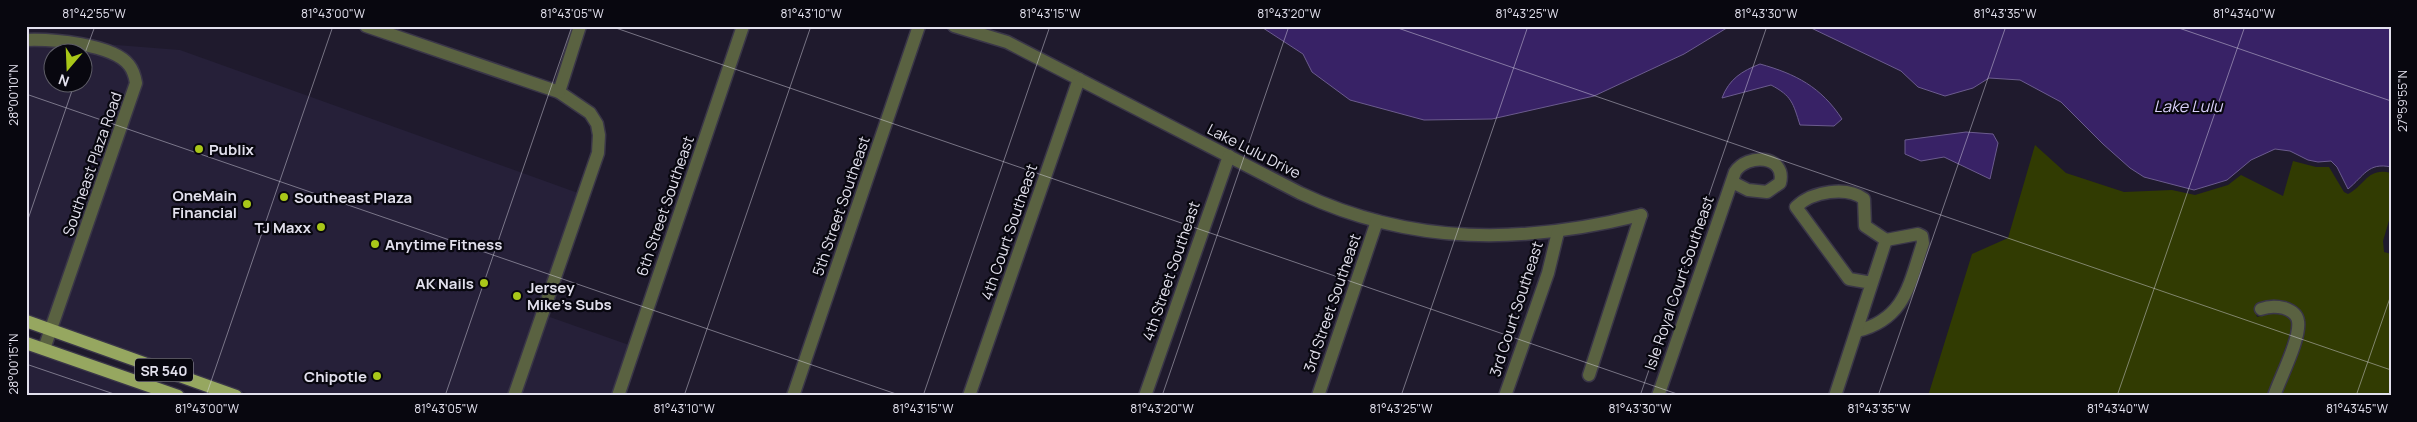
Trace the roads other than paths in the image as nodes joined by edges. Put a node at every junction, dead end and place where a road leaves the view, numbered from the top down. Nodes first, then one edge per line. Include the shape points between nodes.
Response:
1 (366, 26) edge
2 (580, 26) edge
3 (744, 26) edge
4 (919, 26) edge
5 (954, 26) edge
6 (26, 40) edge
7 (1079, 79) junction
8 (559, 92) junction
9 (1229, 156) junction
10 (1732, 182) dead end
11 (1377, 221) junction
12 (1558, 232) junction
13 (1886, 240) junction
14 (1872, 283) junction
15 (2261, 309) dead end
16 (26, 321) edge
17 (51, 330) junction
18 (1857, 331) junction
19 (26, 342) edge
20 (44, 349) junction
21 (1589, 375) dead end
22 (178, 396) edge
23 (236, 396) edge
24 (514, 396) edge
25 (618, 396) edge
26 (793, 396) edge
27 (969, 396) edge
28 (1145, 396) edge
29 (1318, 396) edge
30 (1505, 396) edge
31 (1658, 396) edge
32 (1835, 396) edge
33 (2274, 396) edge

1 - 8 street
2 - 8 street
3 - 25 street, 6th Street Southeast
4 - 26 street, 5th Street Southeast
5 - 7 street, Lake Lulu Drive via 1007,42
6 - 17 street, Southeast Plaza Road via 67,41 112,53 130,65 136,83
7 - 9 street, Lake Lulu Drive
7 - 27 street, 4th Court Southeast
8 - 24 street via 590,113 596,124 599,144
9 - 11 street, Lake Lulu Drive via 1330,207
9 - 28 street, 4th Street Southeast
10 - 31 street, Isle Royal Court Southeast
11 - 12 street, Lake Lulu Drive via 1450,234 1512,236
11 - 29 street, 3rd Street Southeast
12 - 21 street via 1641,215
12 - 30 street, 3rd Court Southeast via 1548,273
13 - 14 street
13 - 14 street via 1865,226 1864,199 1856,193 1824,193 1804,199 1796,207 1849,279
13 - 18 street via 1918,234 1922,236 1923,243 1901,304 1872,327
14 - 18 street
15 - 33 street via 2282,307 2298,319 2296,337
16 - 17 main road, SR 540
17 - 20 street, Southeast Plaza Road
17 - 23 main road, SR 540
18 - 32 street
19 - 20 main road, SR 540
20 - 22 main road, SR 540

